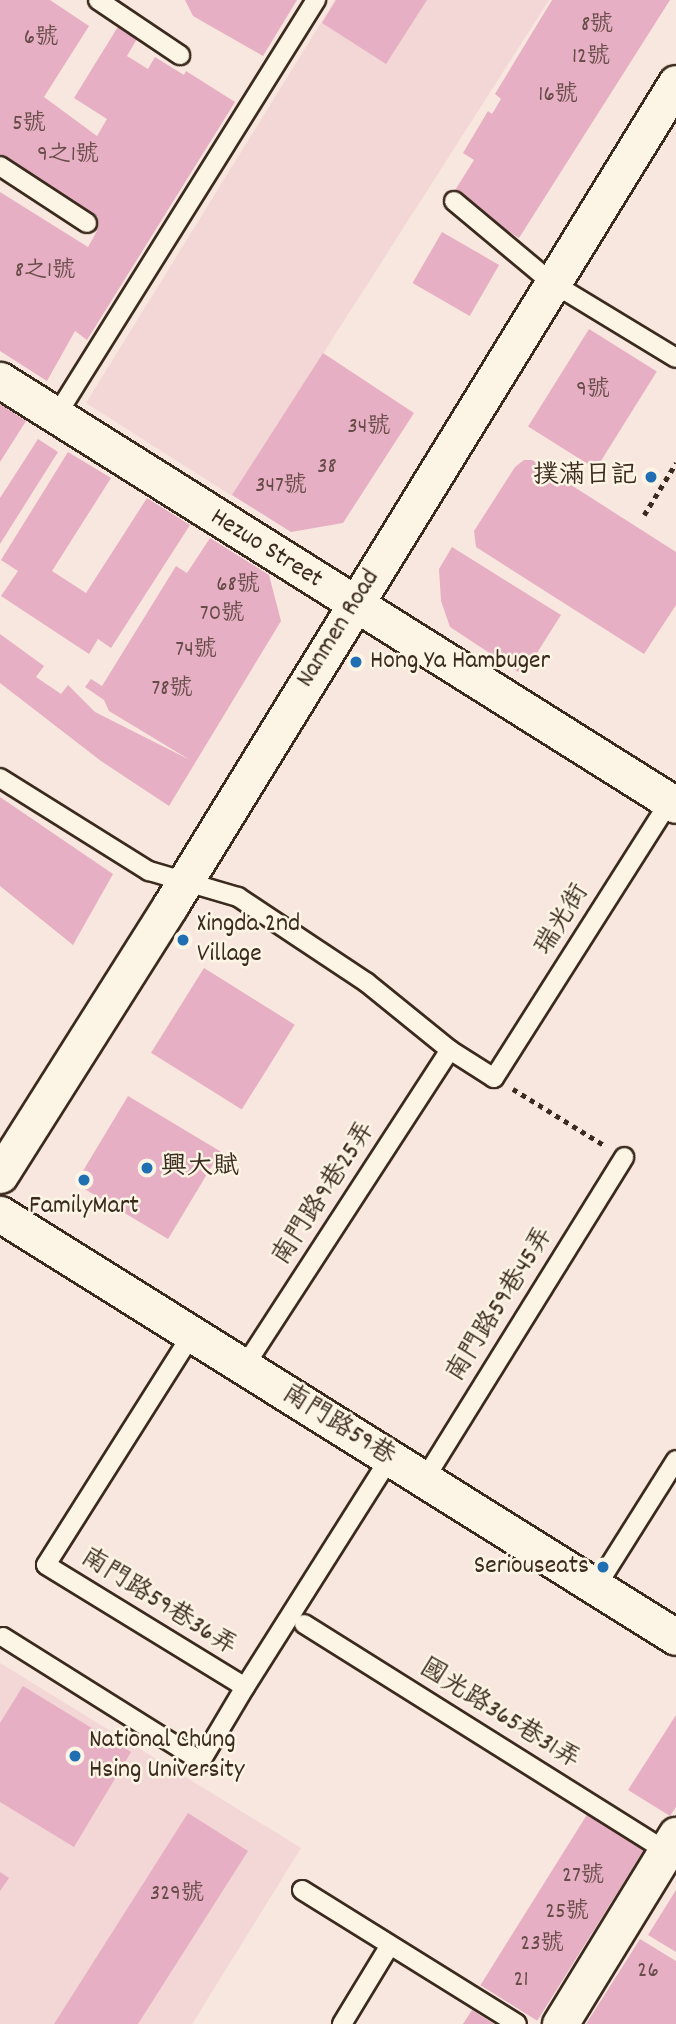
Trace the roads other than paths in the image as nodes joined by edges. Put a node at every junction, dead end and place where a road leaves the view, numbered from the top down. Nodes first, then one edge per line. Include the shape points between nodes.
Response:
1 (98, 0) edge
2 (316, 0) edge
3 (180, 55) dead end
4 (676, 83) edge
5 (0, 166) edge
6 (454, 201) dead end
7 (87, 223) dead end
8 (551, 282) junction
9 (676, 358) edge
10 (0, 380) edge
11 (56, 416) junction
12 (355, 605) junction
13 (0, 778) edge
14 (674, 799) edge
15 (184, 882) junction
16 (450, 1049) junction
17 (624, 1157) road end
18 (0, 1175) edge
19 (0, 1214) edge
20 (192, 1334) junction
21 (244, 1367) junction
22 (390, 1458) junction
23 (676, 1460) edge
24 (424, 1480) junction
25 (596, 1587) junction
26 (304, 1624) dead end
27 (3, 1637) dead end
28 (676, 1637) edge
29 (245, 1687) junction
30 (673, 1848) edge
31 (302, 1890) dead end
32 (390, 1945) junction
33 (342, 2024) edge
34 (517, 2024) edge
35 (560, 2024) edge

1 - 3 lane
2 - 11 lane
4 - 8 street, Nanmen Road
5 - 7 lane
6 - 8 lane
8 - 9 lane
8 - 12 street, Nanmen Road
10 - 11 street, Hezuo Street
11 - 12 street, Hezuo Street
12 - 14 street, Hezuo Street
12 - 15 street, Nanmen Road
13 - 15 lane via 149,872
14 - 16 lane, 瑞光街 via 494,1078
15 - 16 lane via 238,897 366,982
15 - 18 street, Nanmen Road
16 - 21 lane, 南門路9巷25弄
17 - 24 lane, 南門路59巷45弄
19 - 20 street, 南門路59巷
20 - 21 street, 南門路59巷
20 - 29 lane, 南門路59巷36弄 via 46,1566
21 - 22 street, 南門路59巷
22 - 24 street, 南門路59巷
22 - 29 lane, 南門路59巷36弄
23 - 25 lane
24 - 25 street, 南門路59巷
25 - 28 street, 南門路59巷
26 - 30 lane, 國光路365巷31弄
27 - 29 lane via 201,1761
30 - 35 street
31 - 32 lane
32 - 33 lane
32 - 34 lane

